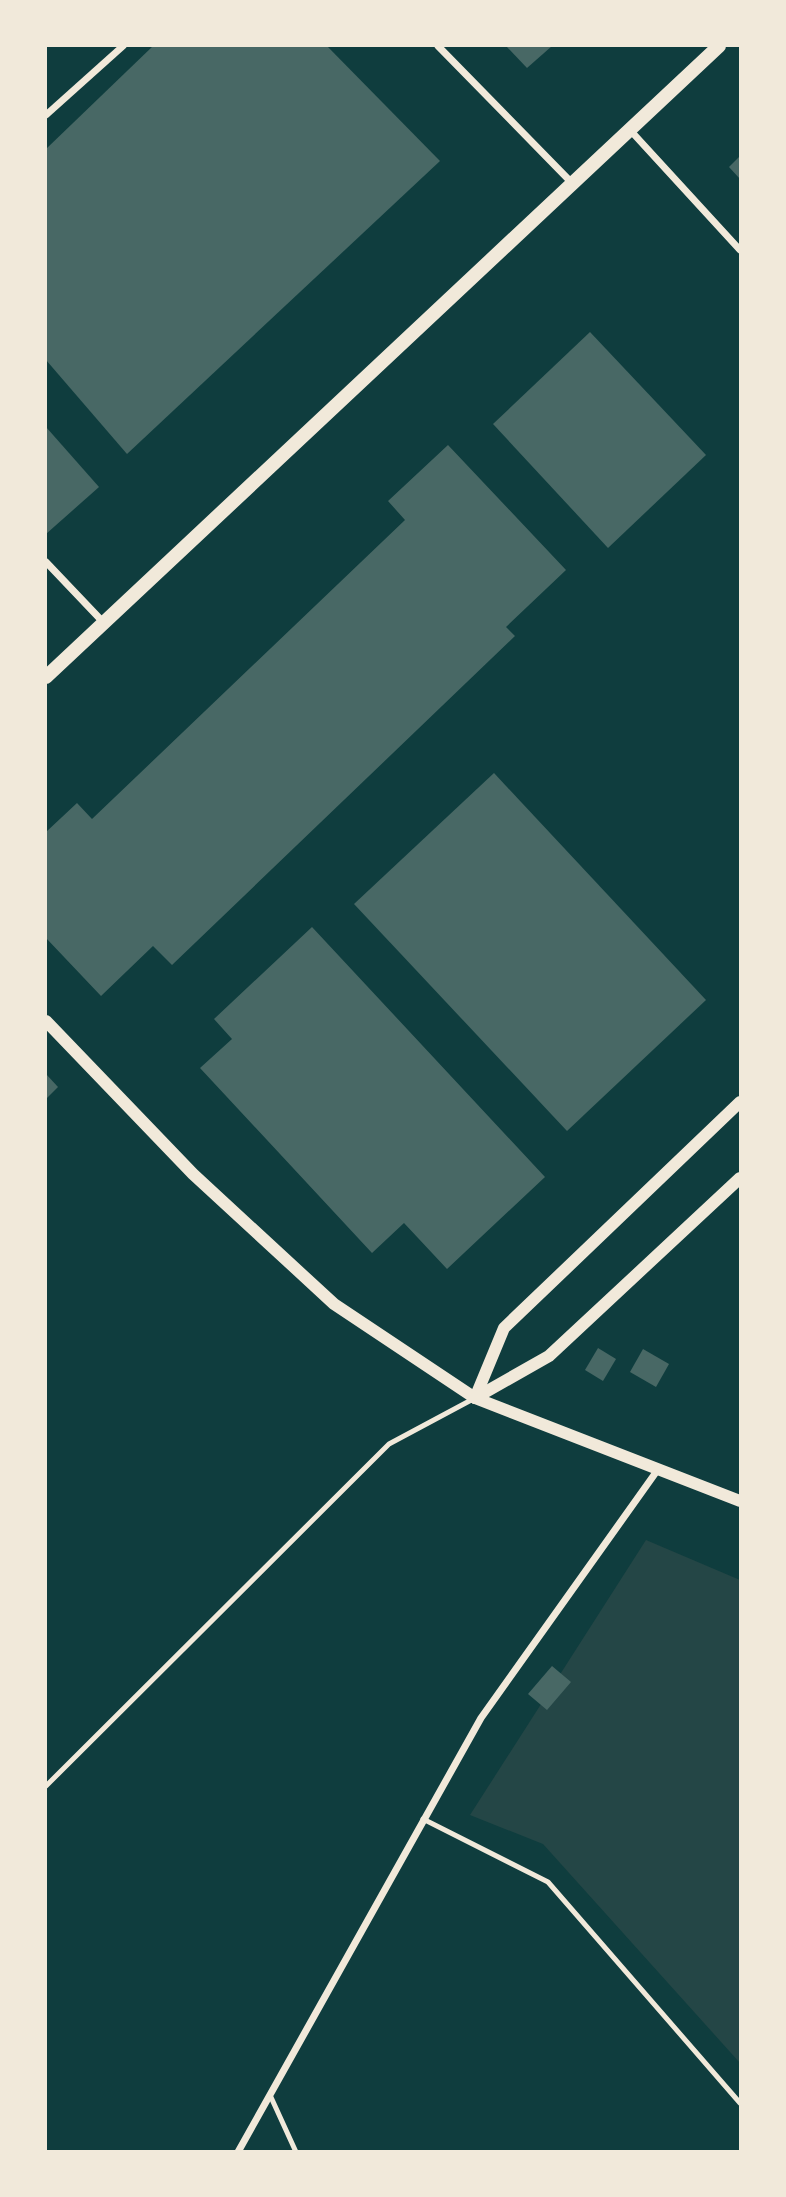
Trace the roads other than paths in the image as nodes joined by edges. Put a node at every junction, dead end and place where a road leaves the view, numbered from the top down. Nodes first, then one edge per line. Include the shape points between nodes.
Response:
1 (123, 46) edge
2 (438, 46) edge
3 (719, 46) edge
4 (46, 115) edge
5 (631, 130) junction
6 (573, 184) junction
7 (740, 250) edge
8 (46, 562) edge
9 (104, 623) junction
10 (46, 677) edge
11 (46, 1021) edge
12 (740, 1102) edge
13 (740, 1178) edge
14 (475, 1398) junction
15 (659, 1467) junction
16 (740, 1501) edge
17 (46, 1786) edge
18 (423, 1819) junction
19 (270, 2095) junction
20 (740, 2102) edge
21 (238, 2151) edge
22 (296, 2151) edge

1 - 4 street
2 - 6 street
3 - 5 main road
5 - 6 main road
5 - 7 street
6 - 9 main road
8 - 9 street
9 - 10 main road
11 - 14 street via 193,1174 334,1304
12 - 14 street via 504,1328
13 - 14 street via 549,1356
14 - 15 street
14 - 17 lane via 389,1444
15 - 16 street
15 - 18 street via 481,1718
18 - 19 street
18 - 20 lane via 548,1882
19 - 21 street
19 - 22 lane

